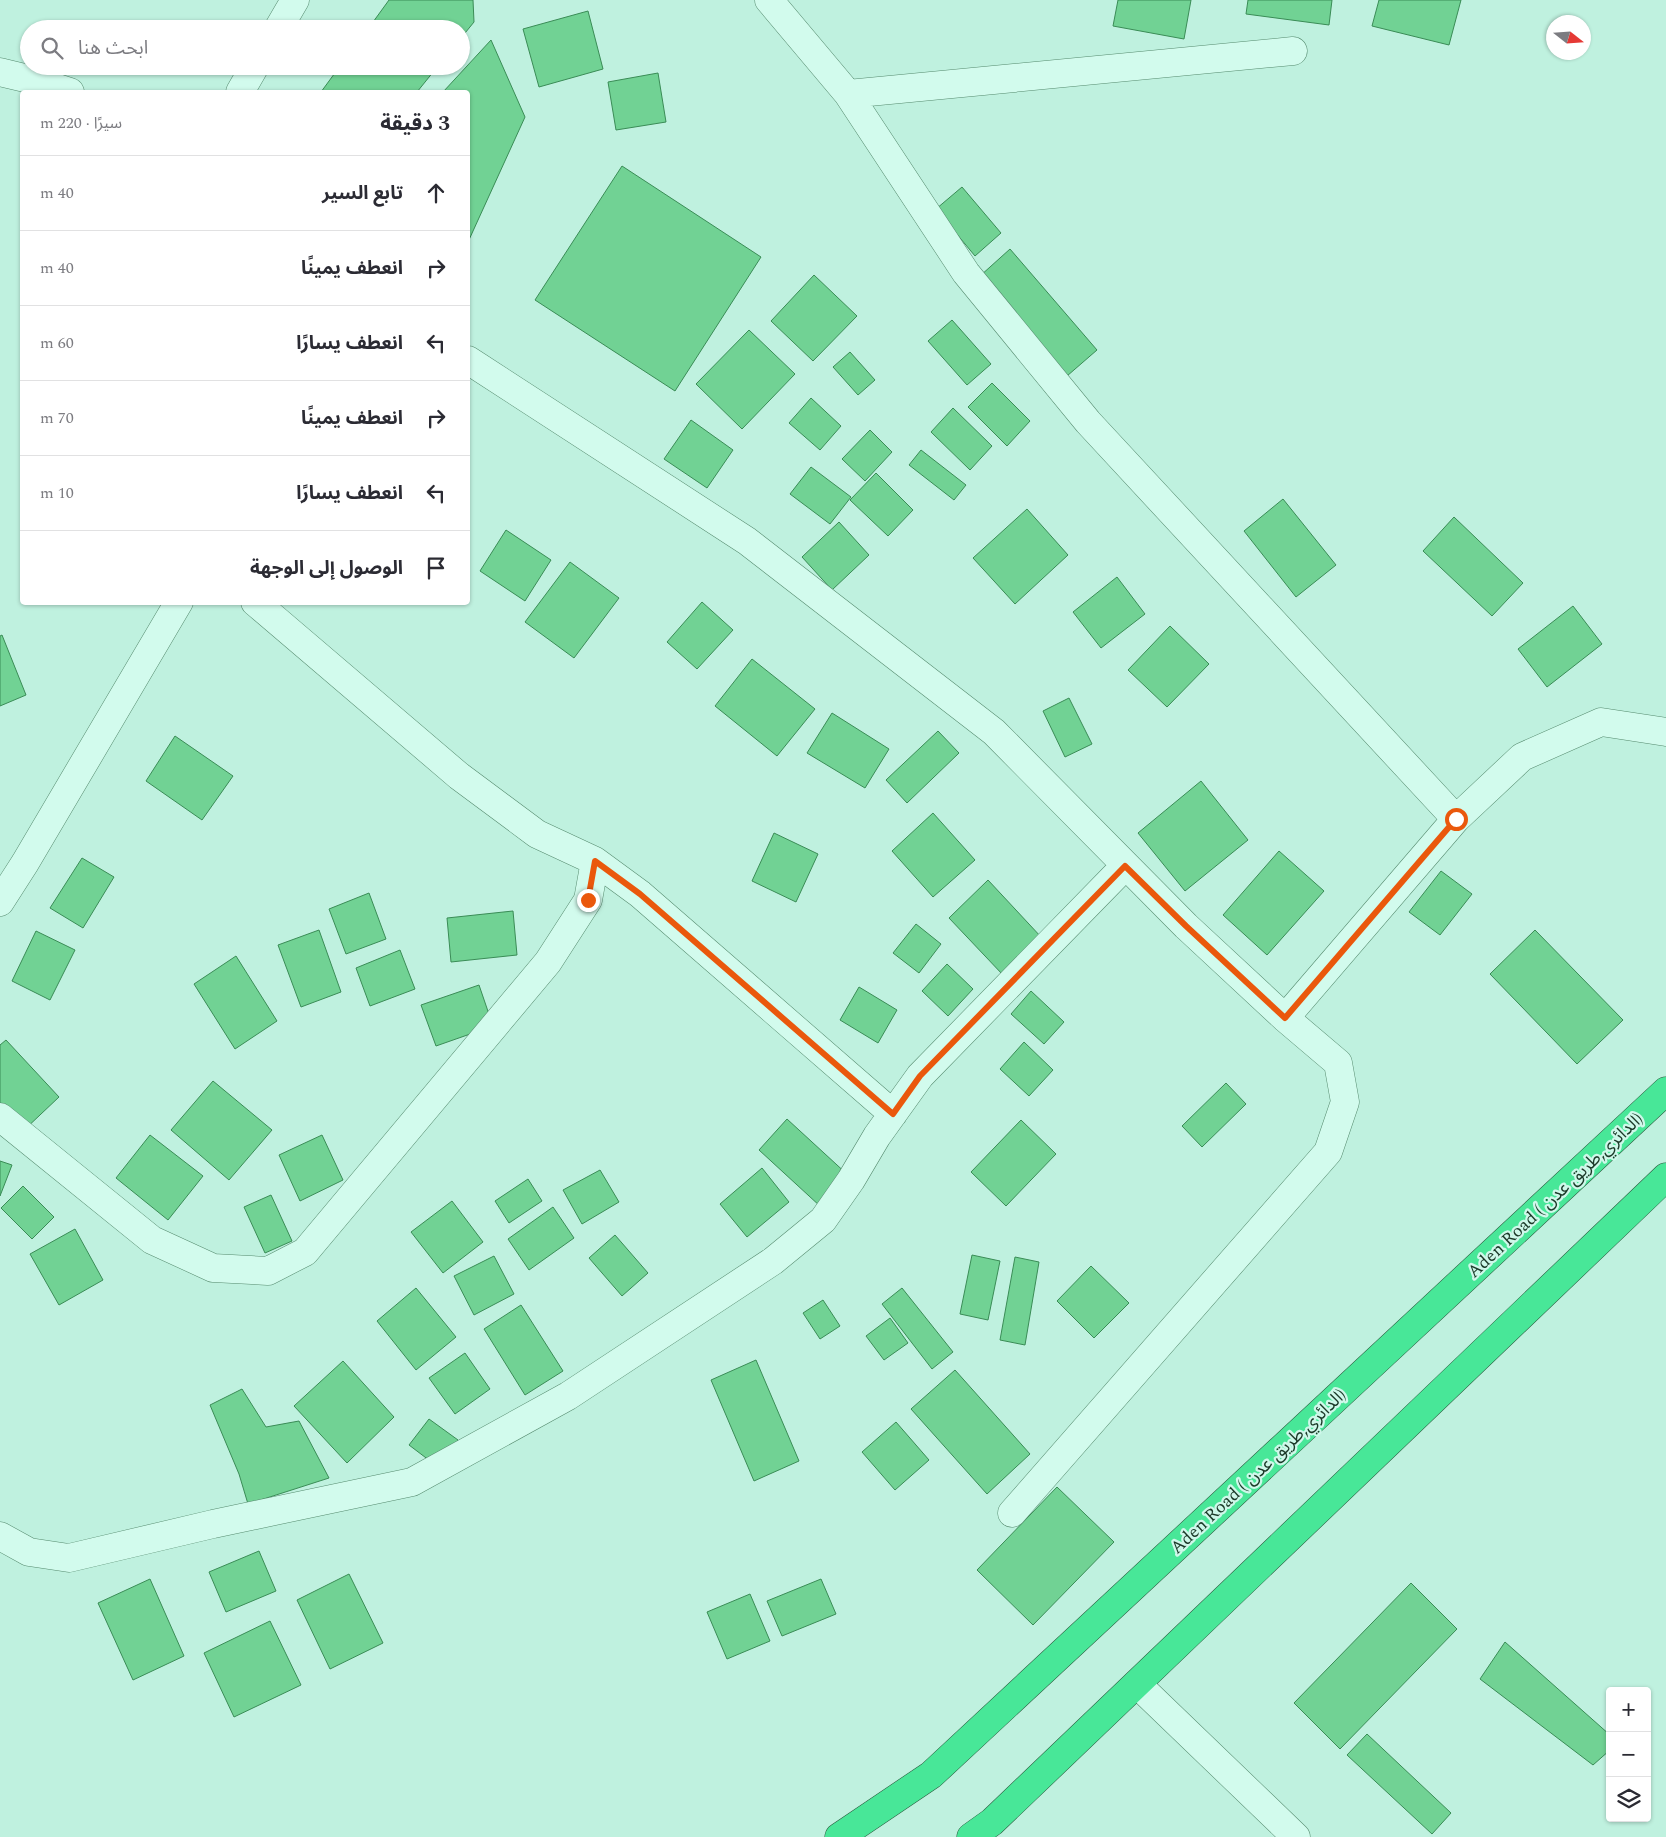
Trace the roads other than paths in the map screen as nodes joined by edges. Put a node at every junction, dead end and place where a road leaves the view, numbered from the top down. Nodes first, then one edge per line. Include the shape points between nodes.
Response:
1 (296, 0) edge
2 (769, 0) edge
3 (284, 20) edge
4 (1293, 51) dead end
5 (0, 72) edge
6 (250, 75) edge
7 (64, 90) edge
8 (241, 90) edge
9 (848, 94) junction
10 (470, 361) edge
11 (176, 605) edge
12 (259, 605) edge
13 (1666, 732) edge
14 (1456, 819) junction
15 (595, 861) junction
16 (1125, 866) junction
17 (0, 902) edge
18 (1285, 1018) junction
19 (1661, 1104) edge
20 (893, 1114) junction
21 (0, 1117) edge
22 (1666, 1177) edge
23 (1012, 1513) dead end
24 (0, 1536) edge
25 (1137, 1684) junction
26 (839, 1837) edge
27 (971, 1837) edge
28 (1296, 1837) edge

1 - 3 street
2 - 9 street
4 - 9 street
5 - 7 street
6 - 8 street
9 - 14 street via 966,273 1088,422
10 - 16 street via 755,547 994,732
11 - 17 street
12 - 15 street via 459,776 537,834
13 - 14 street via 1601,722 1522,757
14 - 18 street
15 - 20 street via 640,894
15 - 21 street via 588,900 548,962 305,1252 268,1271 213,1268 152,1240
16 - 18 street
16 - 20 street via 920,1076
18 - 23 street via 1338,1063 1345,1102 1328,1152
19 - 26 highway, Aden Road ( الدائري,طريق عدن) via 931,1776
20 - 24 street via 823,1220 773,1261 568,1396 412,1482 69,1558 29,1552
22 - 25 highway
25 - 27 highway via 992,1822
25 - 28 street

